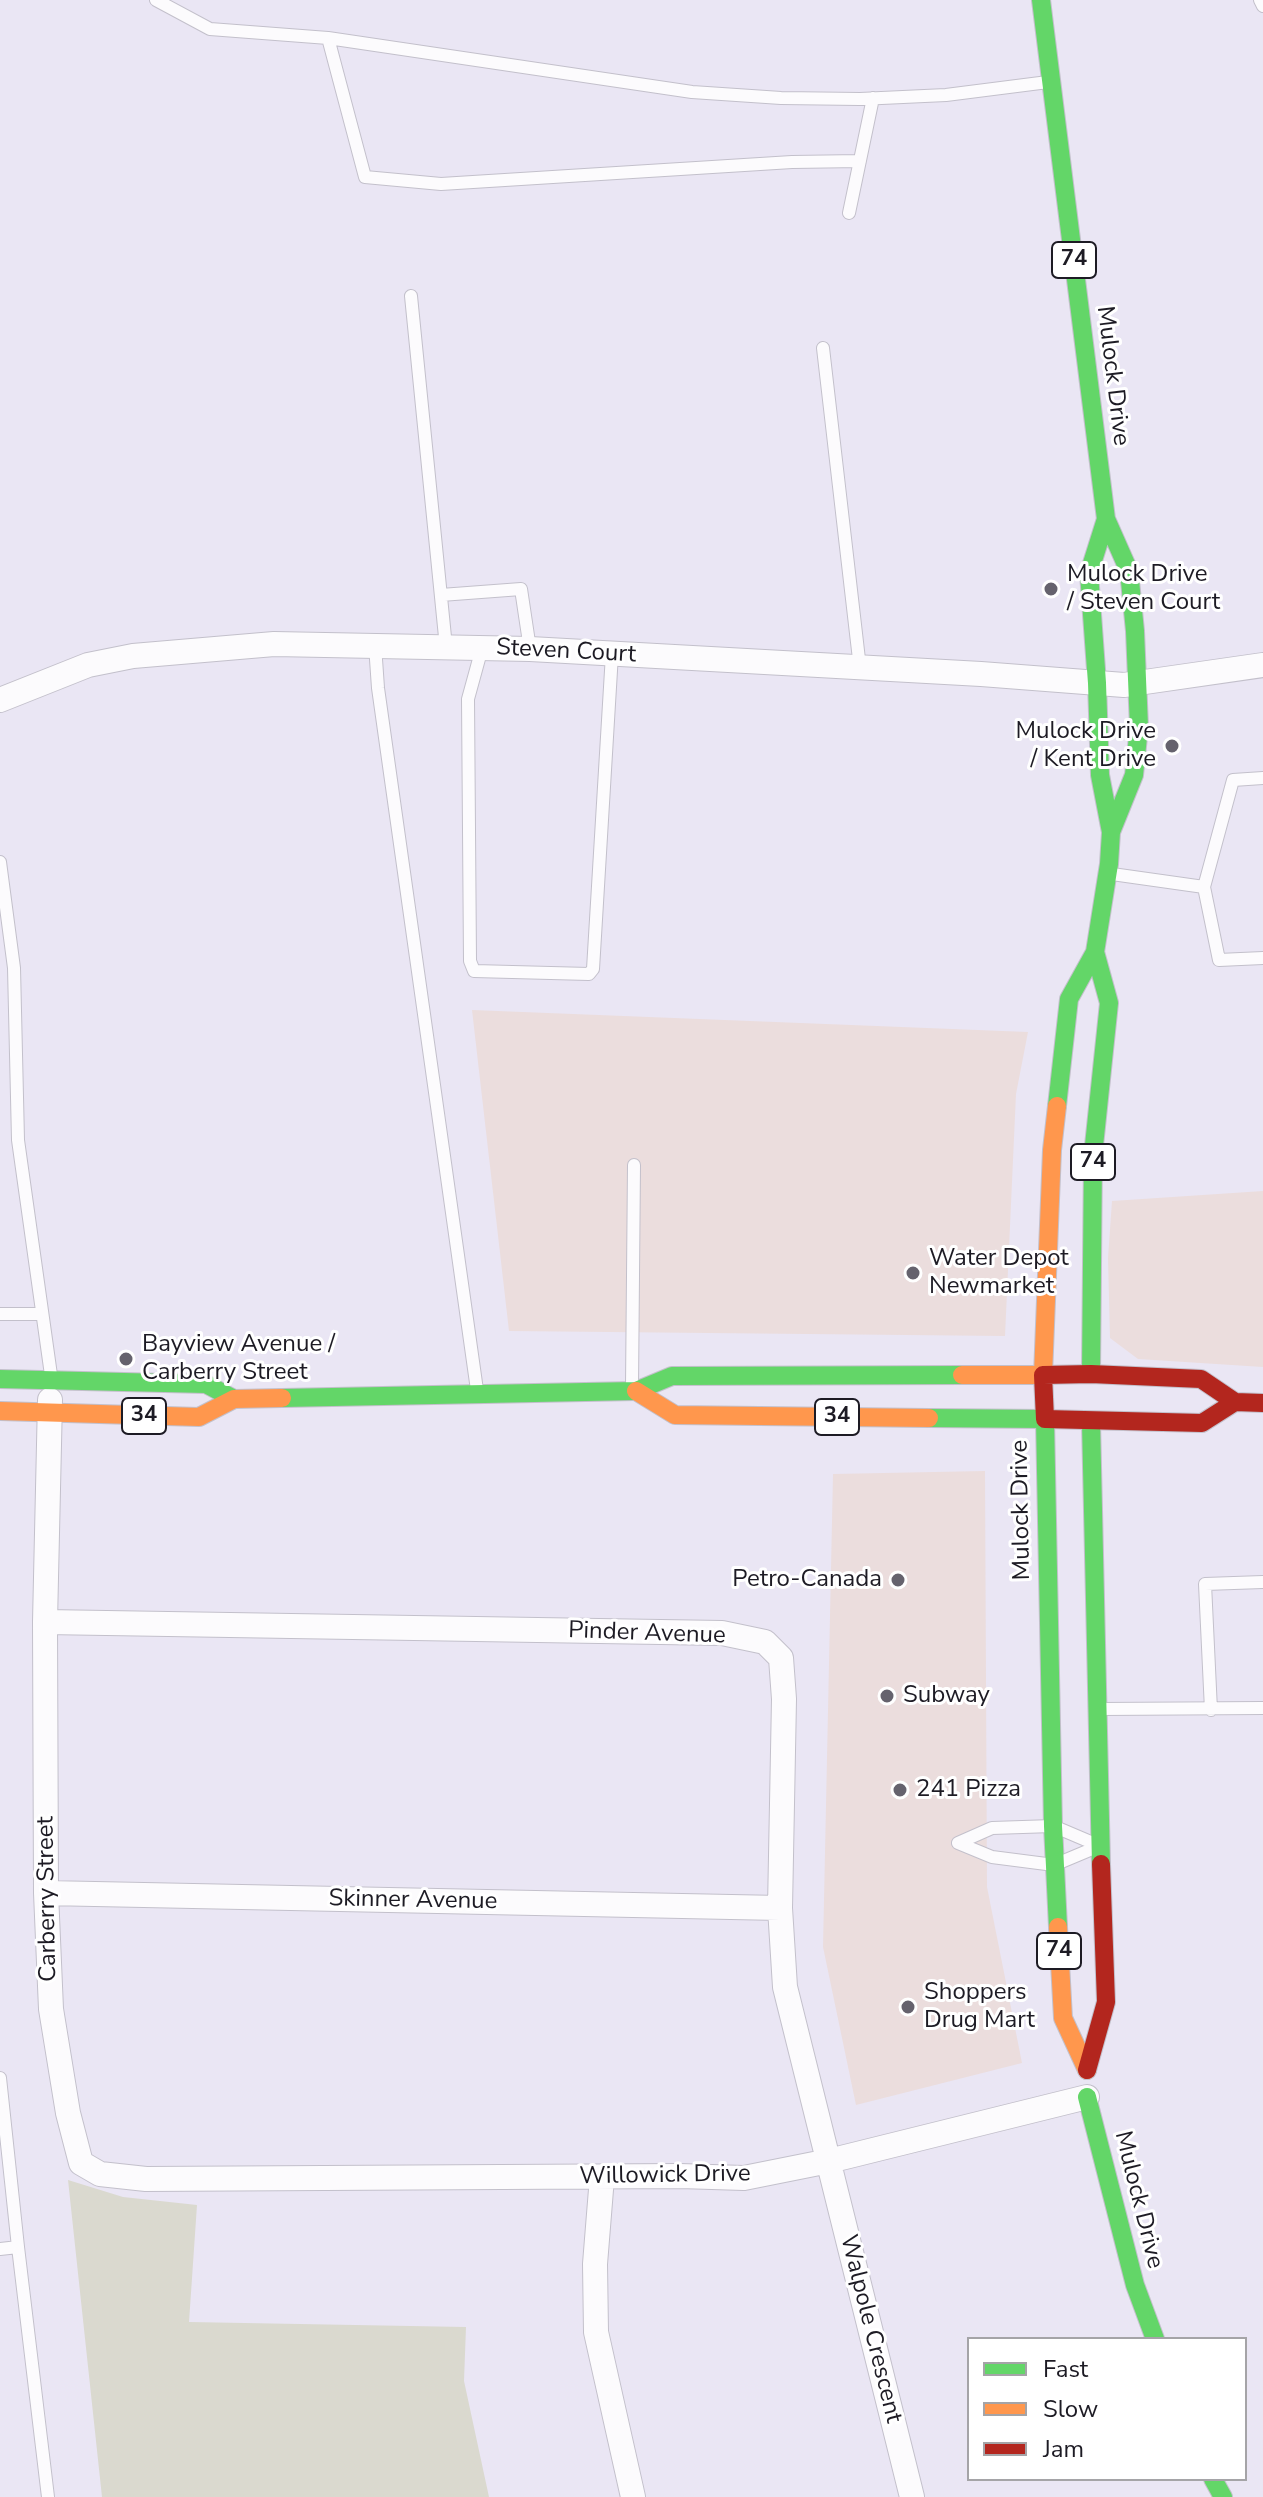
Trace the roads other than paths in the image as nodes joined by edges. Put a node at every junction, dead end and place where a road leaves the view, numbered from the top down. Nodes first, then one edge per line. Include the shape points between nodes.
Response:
1 (156, 0) edge
2 (1041, 0) edge
3 (1260, 0) edge
4 (1263, 6) edge
5 (328, 38) junction
6 (1052, 81) junction
7 (873, 98) junction
8 (860, 161) junction
9 (849, 213) dead end
10 (411, 296) dead end
11 (823, 348) dead end
12 (1106, 519) junction
13 (441, 595) junction
14 (375, 645) junction
15 (446, 647) junction
16 (482, 648) junction
17 (530, 649) junction
18 (612, 654) junction
19 (1263, 665) edge
20 (860, 668) junction
21 (1138, 681) junction
22 (1097, 683) junction
23 (0, 700) edge
24 (1263, 778) edge
25 (1111, 832) junction
26 (0, 862) edge
27 (1108, 873) junction
28 (1204, 887) junction
29 (1095, 952) junction
30 (1263, 958) edge
31 (634, 1165) dead end
32 (0, 1314) edge
33 (42, 1314) junction
34 (1043, 1375) junction
35 (0, 1379) edge
36 (51, 1381) junction
37 (634, 1391) junction
38 (478, 1394) junction
39 (1091, 1398) junction
40 (234, 1399) junction
41 (1235, 1402) junction
42 (1263, 1403) edge
43 (0, 1411) edge
44 (50, 1413) junction
45 (1045, 1419) junction
46 (1263, 1582) edge
47 (45, 1622) junction
48 (1096, 1708) junction
49 (1263, 1708) edge
50 (1211, 1710) junction
51 (1053, 1826) junction
52 (1100, 1846) junction
53 (1054, 1865) junction
54 (46, 1893) junction
55 (780, 1908) junction
56 (1087, 2070) junction
57 (0, 2078) edge
58 (1087, 2097) junction
59 (4, 2161) edge
60 (829, 2161) junction
61 (602, 2177) junction
62 (330, 2179) joint
63 (18, 2247) junction
64 (0, 2249) edge
65 (1154, 2337) edge
66 (48, 2497) edge
67 (633, 2497) edge
68 (912, 2497) edge

1 - 5 lane via 210,29
2 - 6 main road, Mulock Drive / 74
3 - 4 lane
5 - 7 lane via 692,92
5 - 8 lane via 365,177 441,184
6 - 7 lane
6 - 12 main road, Mulock Drive / 74
7 - 8 lane
8 - 9 lane
10 - 13 lane
11 - 20 lane
12 - 21 main road, Mulock Drive / 74 via 1129,571
12 - 22 main road, Mulock Drive / 74 via 1089,573
13 - 15 lane
13 - 17 lane via 521,589
14 - 15 street, Steven Court
14 - 23 street, Steven Court via 274,644 133,656 88,665
14 - 38 lane
15 - 16 street, Steven Court
16 - 17 street, Steven Court
16 - 18 lane via 468,699 474,971 589,974 593,969
17 - 18 street, Steven Court
18 - 20 street, Steven Court
19 - 21 street, Steven Court
20 - 22 street, Steven Court
21 - 22 street, Steven Court
21 - 25 main road, Mulock Drive / 74 via 1134,775
22 - 25 main road, Mulock Drive / 74 via 1100,775
24 - 28 lane via 1233,780
25 - 27 main road, Mulock Drive / 74
26 - 33 lane via 14,968 18,1140
27 - 28 lane
27 - 29 main road, Mulock Drive / 74
28 - 30 lane via 1219,960
29 - 34 main road, Mulock Drive / 74 via 1069,999 1052,1150
29 - 39 main road, Mulock Drive / 74 via 1109,1003 1093,1155
31 - 37 lane
32 - 33 lane
33 - 36 lane
34 - 37 main road, 34 via 672,1376
34 - 39 main road, 34
34 - 45 main road, Mulock Drive / 74
35 - 36 main road, 34
36 - 40 main road, 34 via 206,1384
36 - 44 street, Carberry Street
37 - 38 main road, 34
37 - 45 main road, 34 via 675,1415
38 - 40 main road, 34
39 - 41 main road, 34 via 1201,1379
39 - 41 main road, 34 via 1202,1423
39 - 45 main road, 34
39 - 48 main road, Mulock Drive / 74
40 - 44 main road, 34 via 199,1417
41 - 42 main road
43 - 44 main road, 34
44 - 47 street, Carberry Street
45 - 51 main road, Mulock Drive / 74
46 - 50 lane via 1205,1584
47 - 54 street, Carberry Street
47 - 55 street, Pinder Avenue via 722,1633 765,1642 781,1658 782,1672
48 - 50 lane
48 - 52 main road, Mulock Drive / 74
49 - 50 lane
51 - 52 lane
51 - 53 main road, Mulock Drive / 74
51 - 53 lane via 992,1828 958,1843 992,1857
52 - 53 lane
52 - 56 main road, Mulock Drive / 74 via 1106,2002
53 - 56 main road, Mulock Drive / 74 via 1063,2018
54 - 55 street, Skinner Avenue
54 - 62 street, Carberry Street via 51,2009 81,2163 100,2174 146,2179
55 - 60 street, Pinder Avenue via 785,1987
56 - 58 main road, Mulock Drive / 74
57 - 59 lane
58 - 60 street, Willowick Drive
58 - 65 main road, Mulock Drive / 74 via 1135,2285
59 - 63 lane
60 - 61 street, Willowick Drive via 744,2178
60 - 68 street, Walpole Crescent
61 - 62 street, Willowick Drive
61 - 67 street via 596,2332
63 - 64 lane
63 - 66 lane

